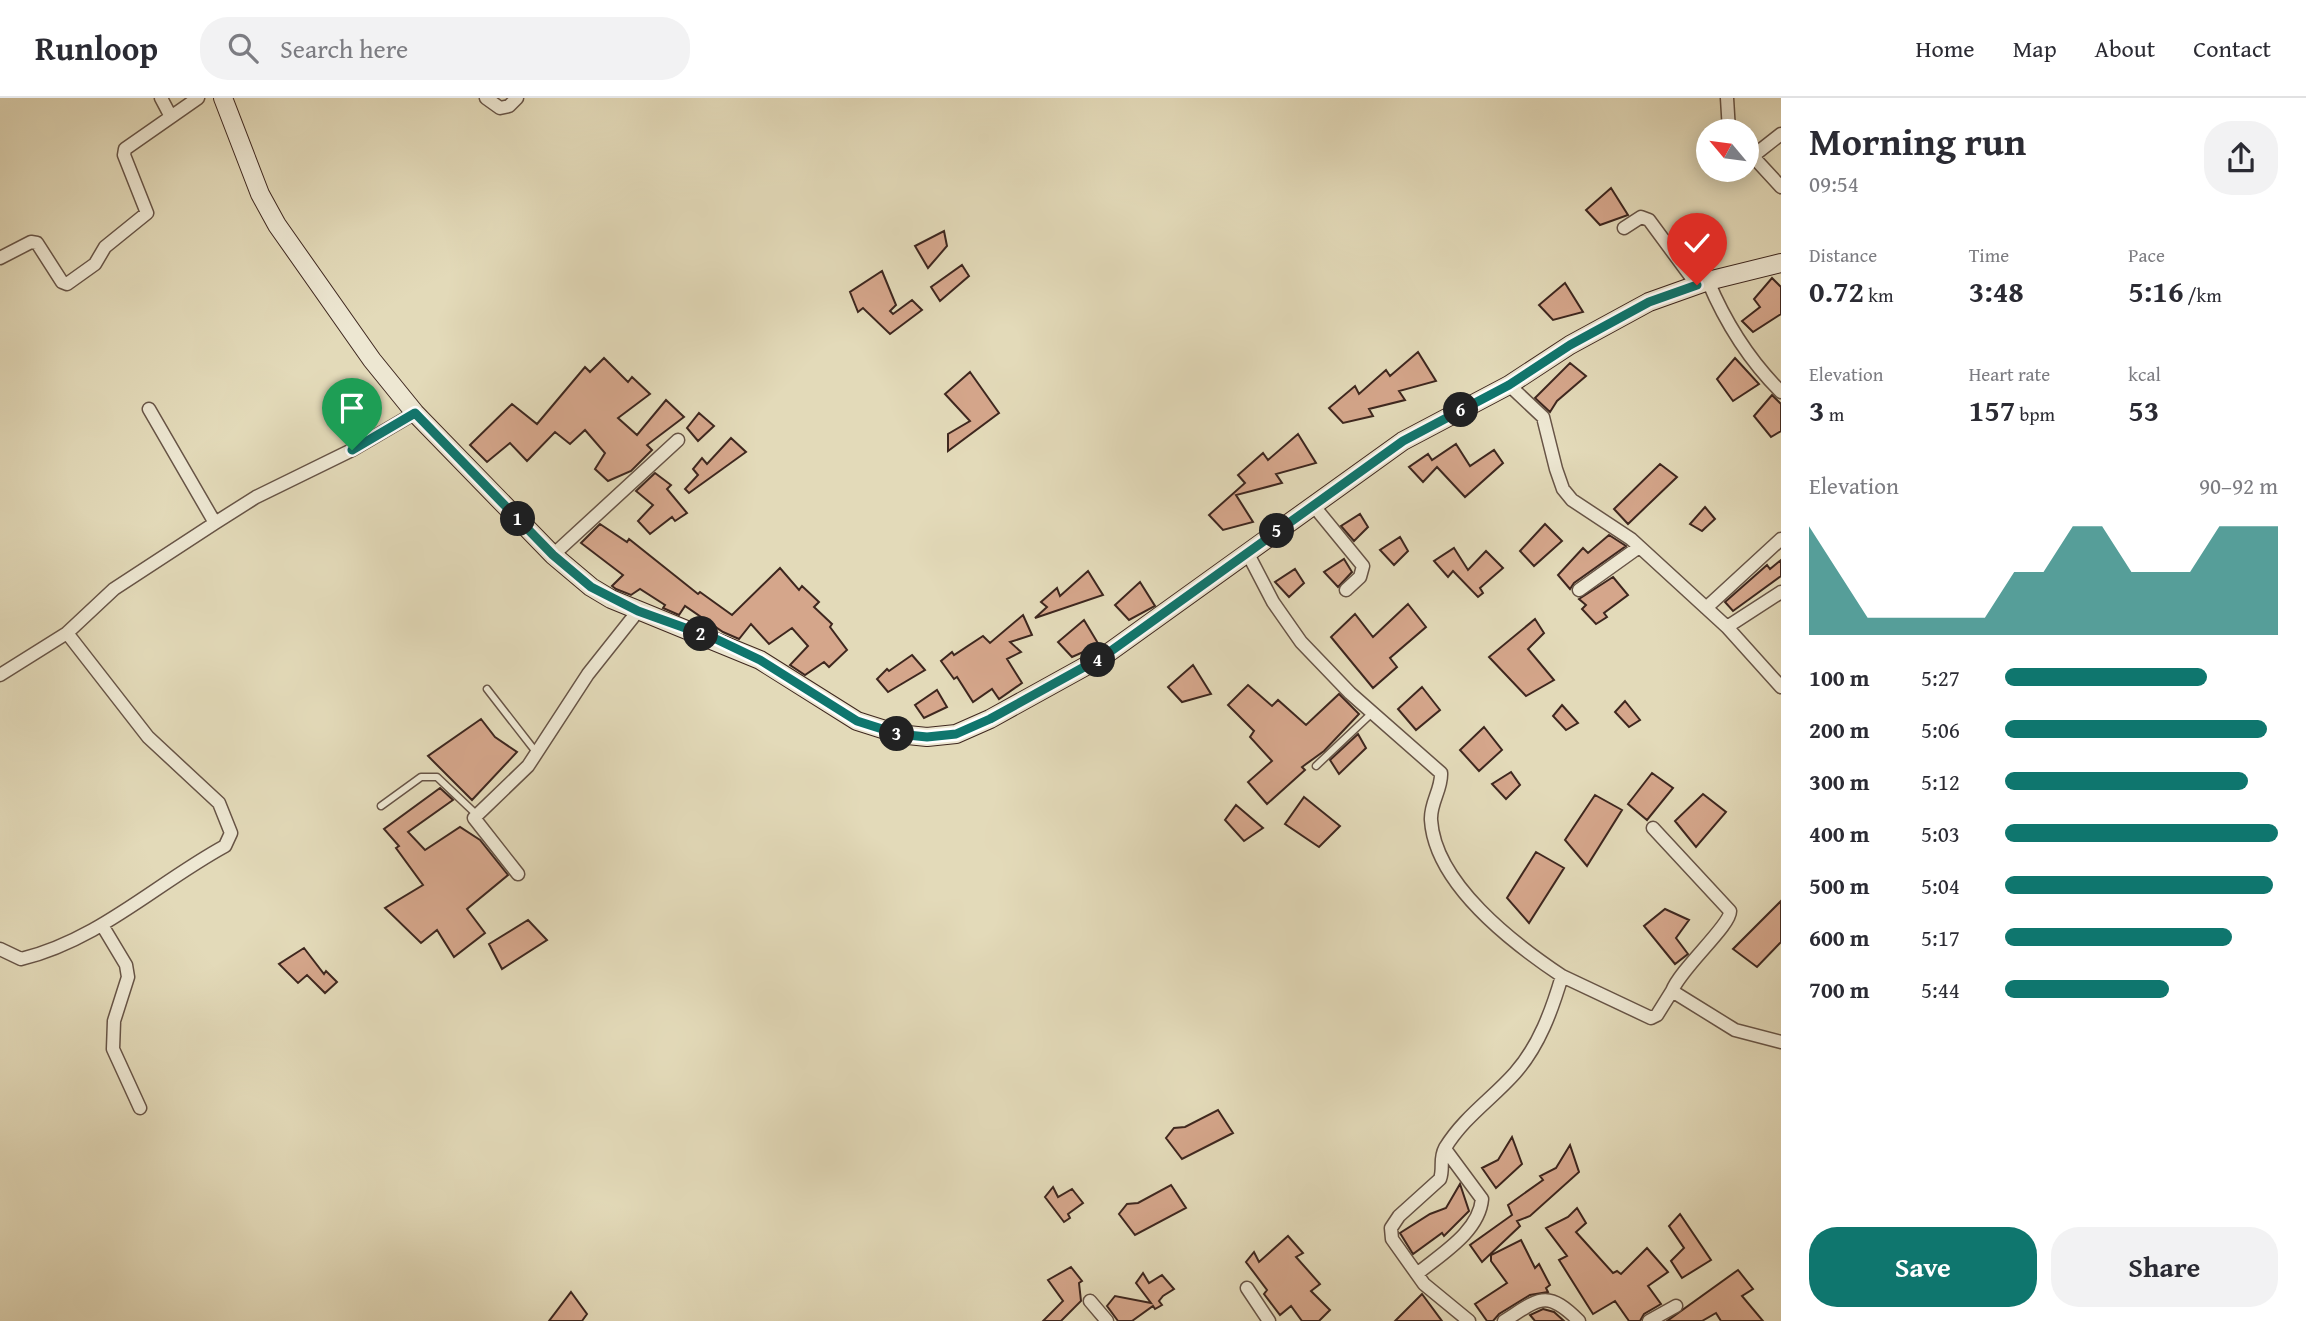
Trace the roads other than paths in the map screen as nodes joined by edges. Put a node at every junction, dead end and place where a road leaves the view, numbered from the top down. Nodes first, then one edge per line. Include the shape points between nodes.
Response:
1 (161, 98) edge
2 (198, 98) edge
3 (223, 98) edge
4 (486, 98) edge
5 (517, 98) edge
6 (1727, 98) edge
7 (170, 115) junction
8 (1728, 119) edge
9 (1781, 134) edge
10 (1759, 147) edge
11 (1759, 163) edge
12 (1781, 187) edge
13 (1624, 228) dead end
14 (0, 258) edge
15 (1781, 263) edge
16 (1703, 283) junction
17 (1509, 385) junction
18 (1781, 392) edge
19 (149, 409) dead end
20 (415, 413) junction
21 (678, 440) dead end
22 (1313, 505) junction
23 (215, 523) junction
24 (1781, 539) edge
25 (1639, 547) junction
26 (1248, 554) junction
27 (553, 555) junction
28 (1346, 590) dead end
29 (1579, 590) dead end
30 (1781, 592) edge
31 (1706, 608) junction
32 (638, 611) junction
33 (1727, 627) junction
34 (68, 633) junction
35 (0, 675) edge
36 (1781, 687) edge
37 (487, 689) dead end
38 (1372, 713) junction
39 (536, 752) junction
40 (1316, 766) dead end
41 (381, 806) dead end
42 (476, 814) junction
43 (1653, 828) dead end
44 (518, 874) dead end
45 (102, 925) junction
46 (0, 949) edge
47 (1562, 976) junction
48 (1672, 991) junction
49 (1781, 1042) edge
50 (140, 1108) dead end
51 (1445, 1149) junction
52 (1417, 1274) junction
53 (1247, 1288) dead end
54 (1090, 1301) dead end
55 (1676, 1306) dead end
56 (1107, 1321) edge
57 (1269, 1321) edge
58 (1469, 1321) edge
59 (1504, 1321) edge
60 (1579, 1321) edge
61 (1649, 1321) edge

1 - 7 street
2 - 7 street
3 - 20 street via 260,194 277,225
4 - 5 street via 500,108
6 - 8 street
7 - 14 street via 124,151 147,213 106,247 95,264 67,284 37,243
9 - 10 street
11 - 12 street
13 - 16 street via 1641,217 1649,220
15 - 16 street
16 - 17 street via 1649,302
16 - 18 street via 1754,365
17 - 22 street via 1403,441
17 - 25 street via 1543,417 1563,489
19 - 23 street
20 - 23 street
20 - 27 street
21 - 27 street
22 - 26 street
22 - 28 street via 1363,566 1360,577
23 - 34 street via 114,589
24 - 31 street
25 - 29 street
25 - 31 street
26 - 32 street via 1104,656 990,719 956,734 927,737 898,734 857,721 760,660
26 - 38 street via 1287,625
27 - 32 street via 591,587
30 - 33 street
31 - 33 street
32 - 39 street via 588,674
33 - 36 street
34 - 35 street
34 - 45 street via 148,737 219,803 231,833 225,846
37 - 39 lane
38 - 40 lane
38 - 47 street via 1441,773 1431,819 1435,839 1472,905
39 - 42 street via 506,790
41 - 42 lane via 421,776 429,775 437,777
42 - 44 street via 475,822
43 - 48 street via 1730,911 1727,923 1697,952
45 - 46 street via 52,952 21,959
45 - 50 street via 126,965 128,977 114,1021 113,1049
47 - 48 street via 1651,1018
47 - 51 street via 1531,1051 1515,1073 1471,1113
48 - 49 street via 1735,1030
51 - 52 street via 1440,1179 1391,1228 1392,1239
51 - 52 street via 1482,1199 1481,1213
52 - 58 street
53 - 57 street
54 - 56 street
55 - 61 street
59 - 60 street via 1543,1299 1557,1301

